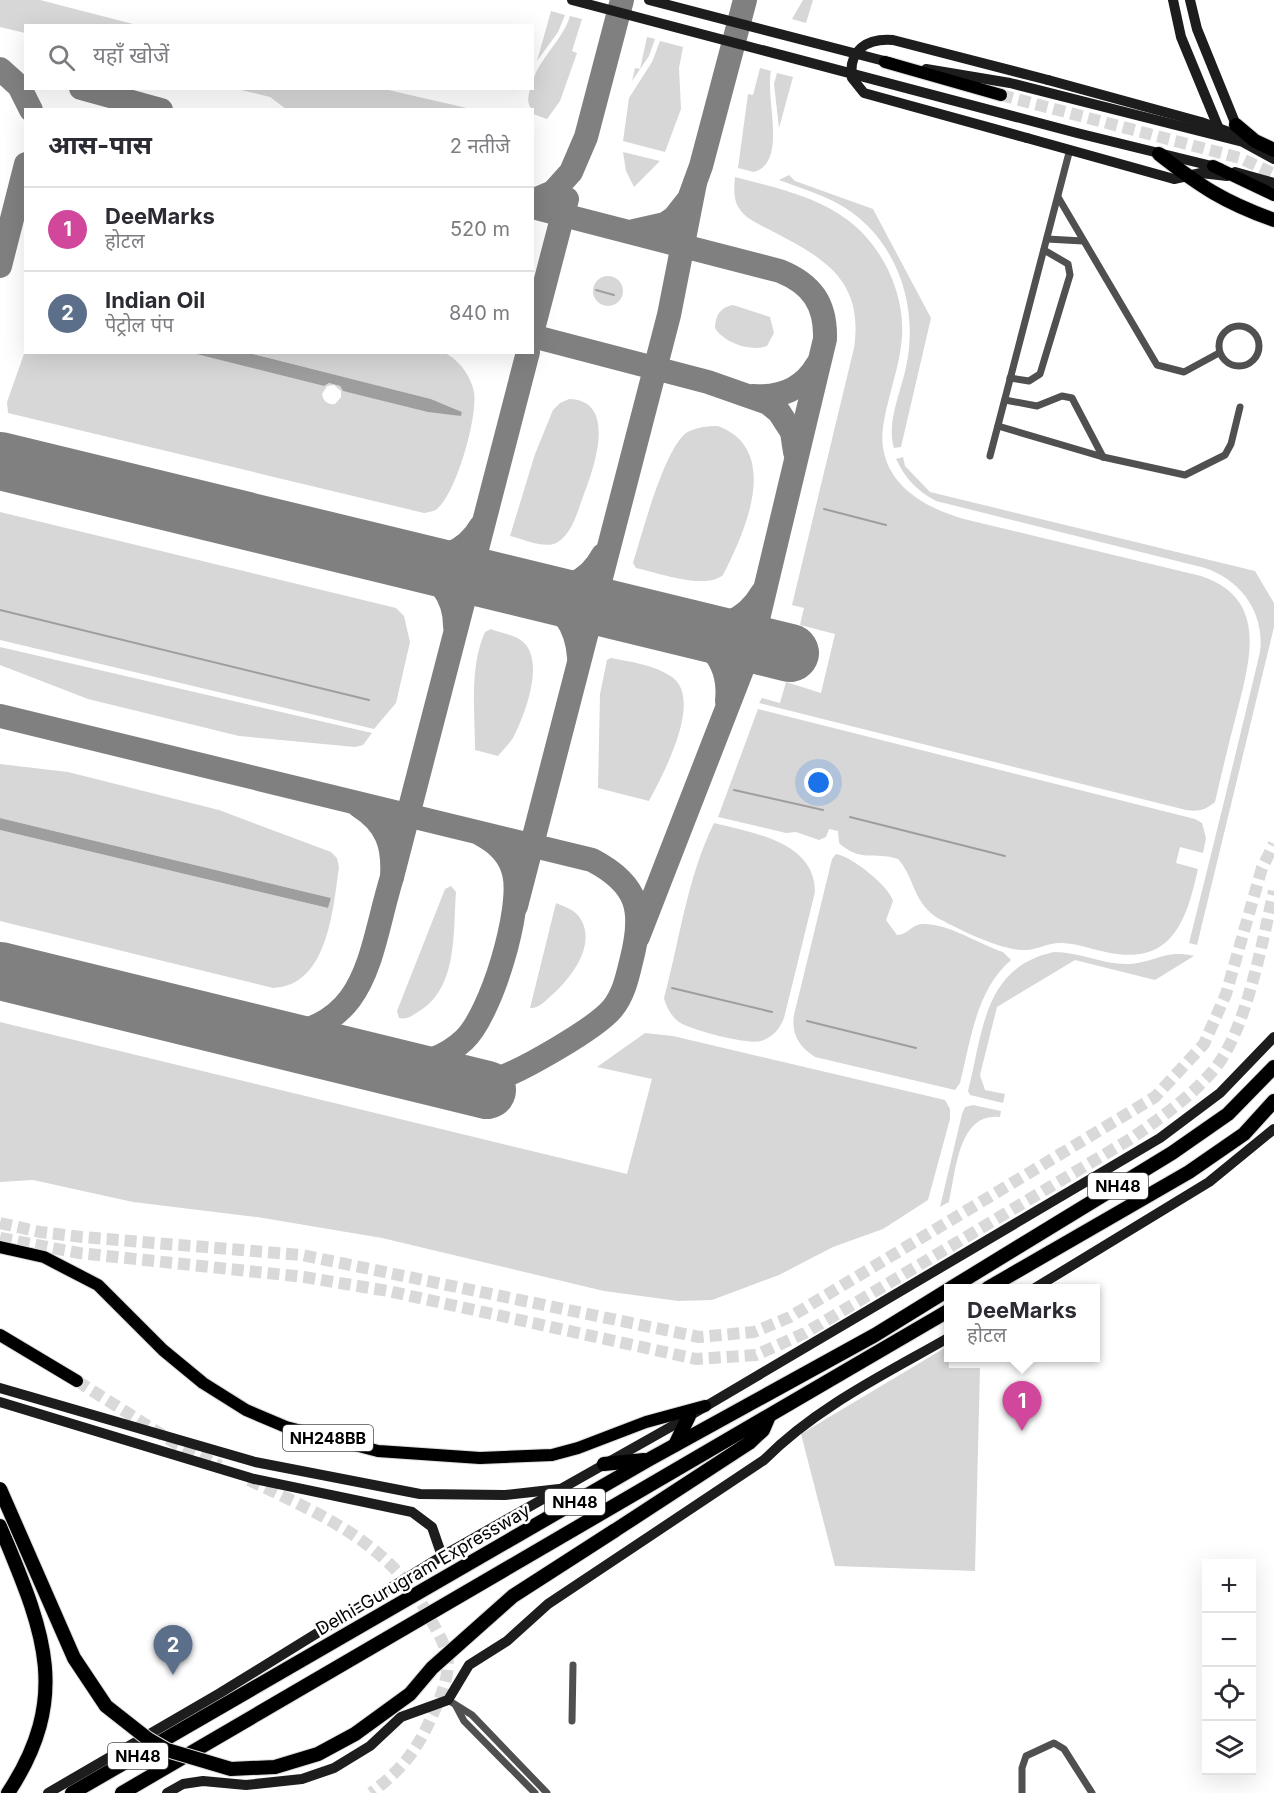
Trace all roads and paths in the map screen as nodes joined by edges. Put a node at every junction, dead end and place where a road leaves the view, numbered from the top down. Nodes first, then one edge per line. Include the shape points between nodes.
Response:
1 (572, 0) edge
2 (649, 0) edge
3 (1173, 0) edge
4 (1190, 0) edge
5 (885, 62) junction
6 (1000, 95) tunnel mouth
7 (1221, 133) junction
8 (1240, 134) junction
9 (1070, 149) junction
10 (1274, 150) edge
11 (1159, 154) junction
12 (1274, 159) edge
13 (1213, 166) junction
14 (1188, 177) junction
15 (1239, 178) junction
16 (1274, 183) edge
17 (1274, 195) edge
18 (1058, 197) junction
19 (1274, 220) edge
20 (1047, 239) junction
21 (1083, 242) junction
22 (1044, 250) junction
23 (1219, 353) junction
24 (1010, 378) junction
25 (1005, 400) junction
26 (1240, 407) dead end
27 (998, 426) junction
28 (990, 456) dead end
29 (1103, 457) junction
30 (1274, 1037) edge
31 (1274, 1067) edge
32 (1274, 1101) edge
33 (1274, 1129) edge
34 (0, 1247) edge
35 (958, 1284) edge
36 (995, 1284) edge
37 (1042, 1284) edge
38 (944, 1293) edge
39 (944, 1313) edge
40 (0, 1335) edge
41 (944, 1340) edge
42 (77, 1381) tunnel mouth
43 (0, 1388) edge
44 (0, 1402) edge
45 (705, 1406) junction
46 (735, 1412) junction
47 (689, 1416) junction
48 (769, 1416) junction
49 (675, 1445) junction
50 (648, 1460) junction
51 (604, 1464) junction
52 (563, 1488) junction
53 (0, 1489) edge
54 (0, 1526) edge
55 (442, 1556) junction
56 (573, 1665) dead end
57 (451, 1702) junction
58 (572, 1721) dead end
59 (8, 1793) edge
60 (48, 1793) edge
61 (72, 1793) edge
62 (123, 1793) edge
63 (167, 1793) edge
64 (535, 1793) edge
65 (547, 1793) edge
66 (1022, 1793) edge
67 (1092, 1793) edge

1 - 11 main road
2 - 5 main road
3 - 7 main road via 1181,37
4 - 8 main road via 1200,37
5 - 6 highway
5 - 7 main road via 1010,83
7 - 8 main road
7 - 9 main road, bridge via 1048,80 886,40 866,43 857,49 852,60 852,78 864,93
8 - 10 highway
8 - 12 main road
9 - 14 main road via 1157,176
9 - 18 street
11 - 13 main road
11 - 14 highway
13 - 15 highway
13 - 16 main road
14 - 15 main road via 1216,174
14 - 19 highway via 1227,202
15 - 17 highway
18 - 20 street
18 - 21 street
20 - 21 street
20 - 22 street
21 - 23 street via 1157,365 1184,372
22 - 24 street
22 - 24 street via 1068,264 1070,275 1040,374 1029,381
23 - 23 street via 1220,339 1231,327 1246,327 1258,338 1258,354 1247,365 1231,365
24 - 25 street
25 - 27 street
25 - 29 street via 1037,406 1062,396 1072,398
26 - 29 street via 1225,454 1189,474
27 - 28 street
27 - 29 street
30 - 45 main road via 1220,1093 1167,1133
31 - 35 highway, Delhi-Gurugram Expressway / NH48 via 1228,1113 1172,1153
32 - 36 highway, NH48 via 1244,1134 1190,1172
33 - 37 main road via 1209,1182
34 - 45 highway, NH248BB via 44,1257 98,1285 203,1383 246,1410 286,1426 378,1451 480,1458 552,1455
38 - 46 highway, Delhi-Gurugram Expressway / NH48
39 - 48 highway, NH48
40 - 42 highway
41 - 57 main road via 788,1436 764,1460 548,1604 507,1641 469,1665
43 - 52 main road via 255,1462 420,1494 505,1495
44 - 55 main road via 254,1479 412,1512 432,1527
45 - 46 main road
45 - 47 main road
46 - 49 highway, Delhi-Gurugram Expressway / NH48
47 - 49 highway
47 - 51 main road
48 - 53 highway, bridge via 763,1430 749,1443 513,1596 432,1668 410,1694 355,1734 318,1754 275,1767 231,1769 167,1750 106,1706 74,1658
48 - 62 highway, NH48
49 - 50 highway, Delhi-Gurugram Expressway / NH48
50 - 51 highway
50 - 61 highway, Delhi-Gurugram Expressway / NH48
51 - 52 main road
52 - 55 main road
54 - 59 highway via 34,1614 46,1682 43,1720
55 - 60 main road
56 - 58 street
57 - 63 main road via 401,1717 334,1768 302,1779 246,1785 203,1781 183,1784
57 - 64 street via 464,1721
57 - 65 street via 472,1715
66 - 67 street via 1026,1756 1054,1743 1064,1749

